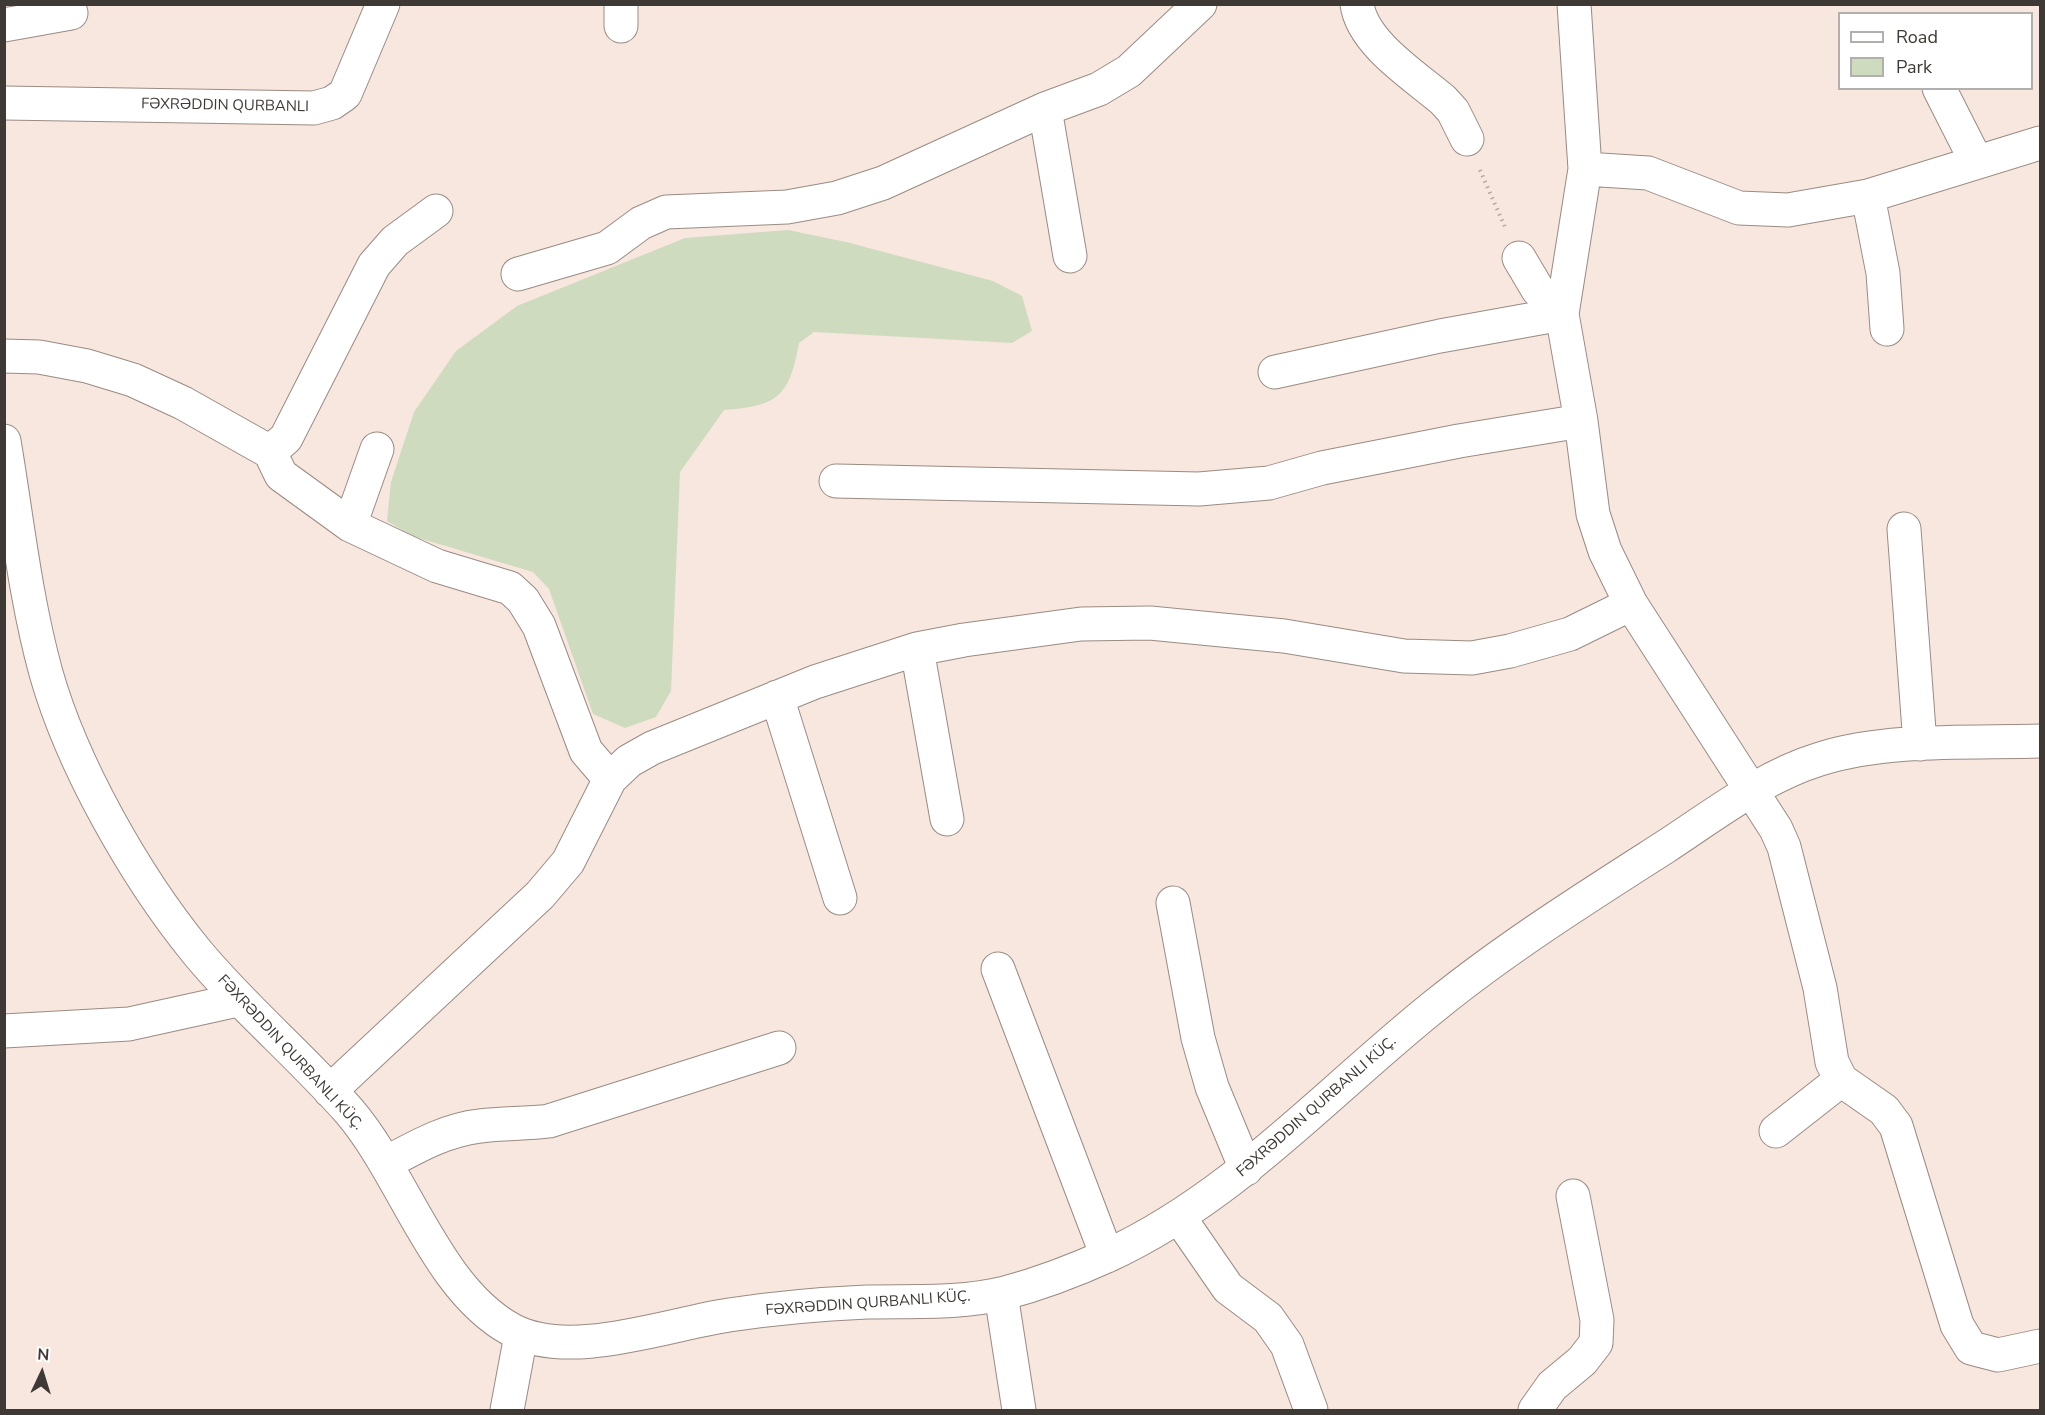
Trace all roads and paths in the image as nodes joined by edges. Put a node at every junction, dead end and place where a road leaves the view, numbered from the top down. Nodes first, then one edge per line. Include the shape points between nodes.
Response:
1 (383, 4) edge
2 (1200, 4) edge
3 (1357, 4) edge
4 (1574, 4) edge
5 (71, 13) dead end
6 (4, 25) edge
7 (1941, 90) edge
8 (4, 103) edge
9 (1045, 109) junction
10 (1467, 139) joint
11 (2040, 143) edge
12 (1976, 161) junction
13 (1585, 169) junction
14 (1868, 196) junction
15 (436, 211) dead end
16 (1070, 256) dead end
17 (1519, 258) joint
18 (518, 274) dead end
19 (1562, 314) junction
20 (1887, 329) dead end
21 (4, 356) edge
22 (1275, 372) dead end
23 (1581, 421) junction
24 (4, 441) edge
25 (377, 449) dead end
26 (270, 452) junction
27 (836, 481) dead end
28 (351, 525) junction
29 (1904, 529) dead end
30 (1631, 604) junction
31 (917, 649) junction
32 (777, 697) junction
33 (2040, 741) edge
34 (1920, 744) junction
35 (610, 779) junction
36 (1753, 790) junction
37 (947, 819) dead end
38 (840, 898) dead end
39 (1173, 903) dead end
40 (998, 969) dead end
41 (238, 1000) junction
42 (4, 1031) edge
43 (779, 1048) dead end
44 (1841, 1080) junction
45 (330, 1091) junction
46 (1776, 1131) dead end
47 (386, 1162) junction
48 (1246, 1169) junction
49 (1573, 1196) dead end
50 (1179, 1217) junction
51 (1107, 1256) junction
52 (1001, 1294) junction
53 (521, 1335) junction
54 (2040, 1346) edge
55 (507, 1410) edge
56 (1019, 1410) edge
57 (1311, 1410) edge
58 (1535, 1410) edge

1 - 8 street via 345,94 314,108
2 - 9 street via 1129,71 1099,89
3 - 10 street via 1370,37 1443,100
4 - 13 street
5 - 6 street
7 - 12 street
9 - 16 street
9 - 18 street via 883,183 837,198 787,207 666,212 641,223 607,248
10 - 17 path
11 - 12 street
12 - 14 street
13 - 14 street via 1648,173 1739,208 1788,210
13 - 19 street
14 - 20 street via 1883,273
15 - 26 street via 395,241 374,265 286,438
17 - 19 street via 1538,290
19 - 22 street
19 - 23 street
21 - 26 street via 39,357 133,380
23 - 27 street via 1322,468 1269,483 1211,488
23 - 30 street via 1593,514 1605,551
24 - 41 street via 31,608 61,722 89,785 130,854 190,943
25 - 28 street
26 - 28 street via 281,475
28 - 35 street via 437,566 510,588 523,600 539,626 586,751
29 - 34 street
30 - 31 street via 1570,634 1472,658 1404,656 1284,636 1150,623 1081,624
30 - 36 street
31 - 32 street
31 - 37 street
32 - 35 street via 652,748 628,761
32 - 38 street
33 - 34 street
34 - 36 street via 1822,758
35 - 45 street via 568,862 540,895
36 - 44 street via 1784,847 1820,987 1832,1062
36 - 48 street via 1489,964 1434,1006
39 - 48 street via 1198,1038 1212,1087
40 - 51 street
41 - 42 street via 129,1023
41 - 45 street
43 - 47 street via 549,1120 479,1126 436,1136
44 - 46 street
44 - 54 street via 1884,1110 1896,1126 1957,1325 1971,1348 1998,1355
45 - 47 street
47 - 53 street via 465,1291 490,1316
48 - 50 street
49 - 58 street via 1597,1320 1596,1343 1582,1361 1552,1386
50 - 51 street
50 - 57 street via 1228,1288 1268,1318 1287,1345
51 - 52 street
52 - 53 street via 950,1300 801,1305 585,1341
52 - 56 street
53 - 55 street

